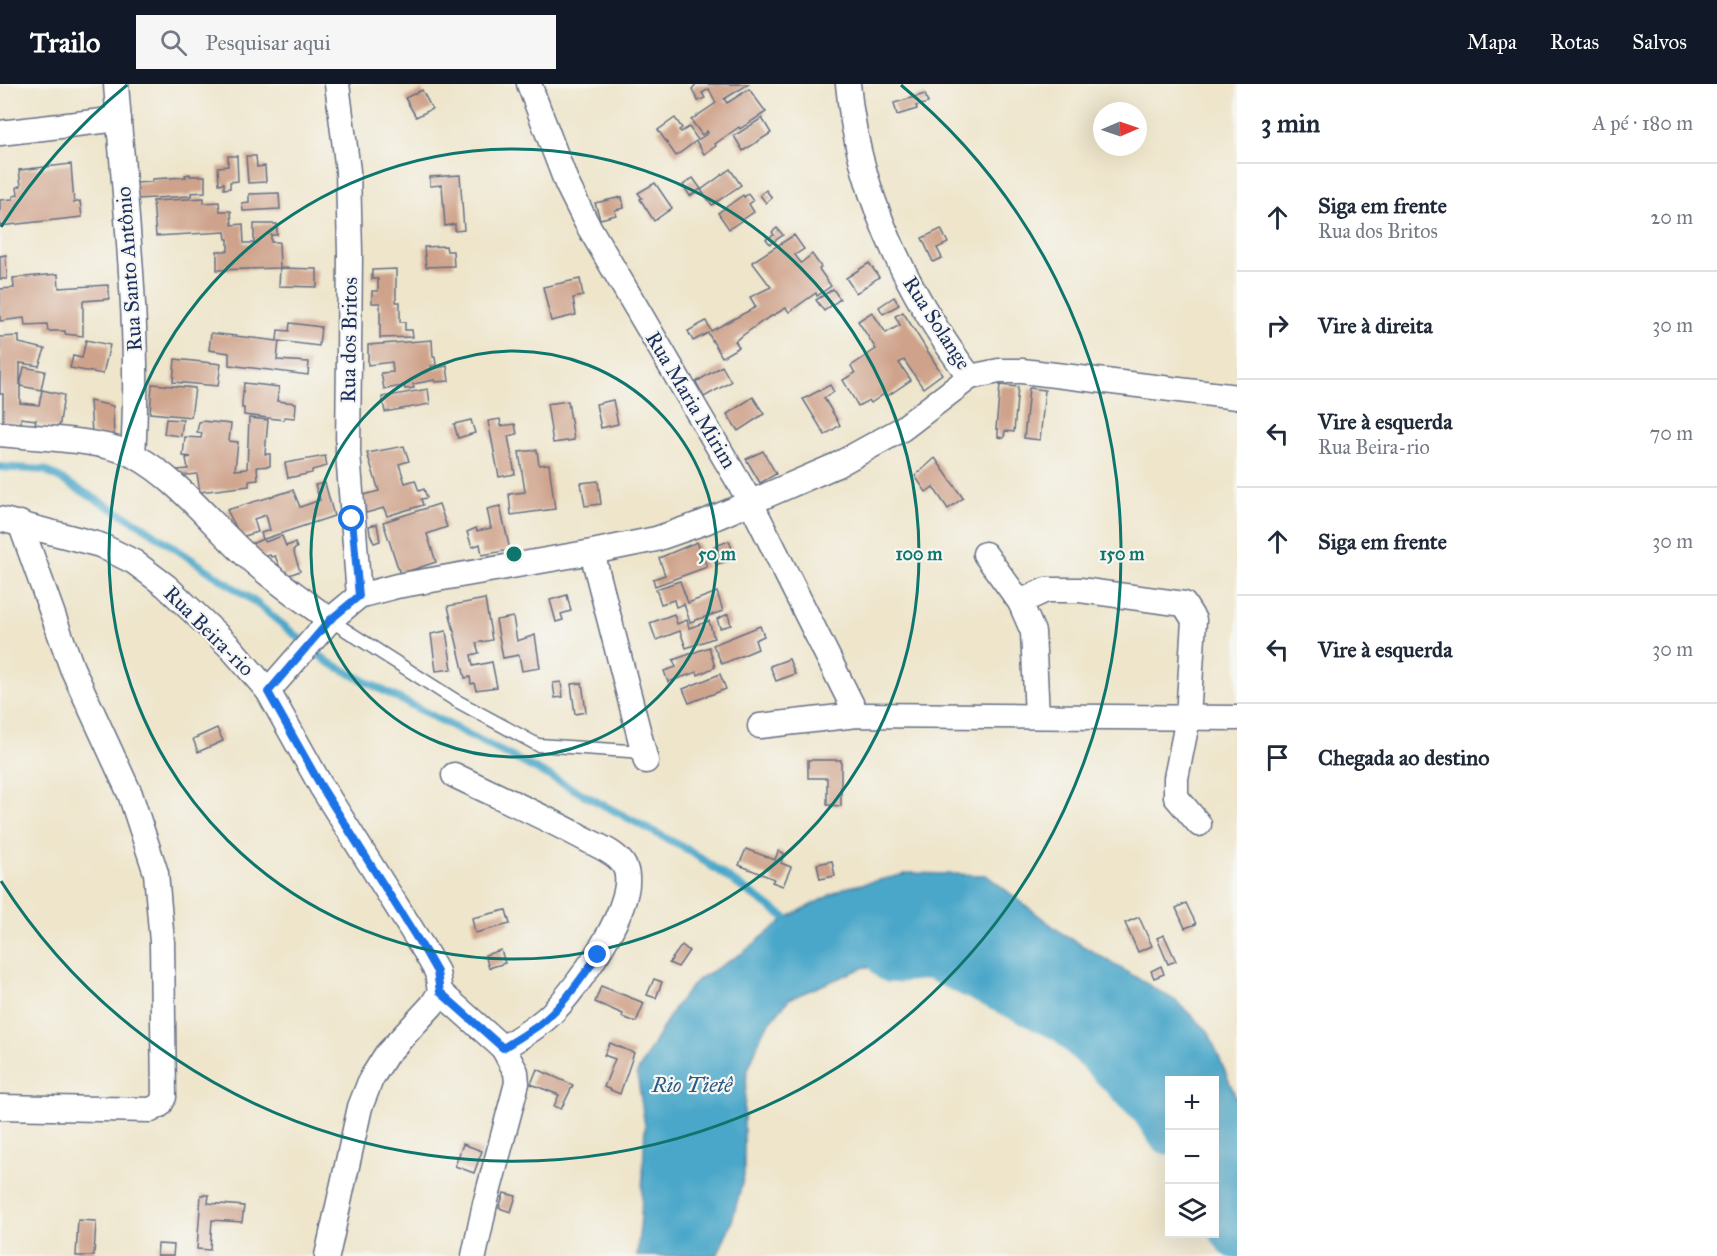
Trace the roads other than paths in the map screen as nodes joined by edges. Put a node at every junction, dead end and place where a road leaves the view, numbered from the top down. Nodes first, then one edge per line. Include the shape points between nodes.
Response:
1 (116, 84) edge
2 (337, 84) edge
3 (529, 84) edge
4 (848, 84) edge
5 (119, 119) junction
6 (0, 133) edge
7 (970, 377) junction
8 (1237, 397) edge
9 (0, 434) edge
10 (133, 455) junction
11 (752, 503) junction
12 (10, 521) edge
13 (592, 552) junction
14 (985, 554) dead end
15 (359, 596) junction
16 (1020, 602) junction
17 (326, 625) junction
18 (275, 683) junction
19 (857, 715) junction
20 (1037, 716) junction
21 (1188, 718) junction
22 (1237, 718) edge
23 (760, 726) dead end
24 (645, 757) joint
25 (454, 775) dead end
26 (1199, 824) dead end
27 (440, 992) junction
28 (503, 1048) junction
29 (0, 1107) edge
30 (327, 1256) edge
31 (474, 1256) edge

1 - 5 street, Rua Santo Antônio
2 - 15 street, Rua dos Britos via 348,171 348,453
3 - 11 street, Rua Maria Mirim via 567,184 586,222
4 - 7 street, Rua Solange via 866,179 888,242 931,321
5 - 6 street
5 - 10 street, Rua Santo Antônio via 133,295
7 - 8 street, Rua Solange via 1022,371
7 - 11 street via 902,429 837,465
9 - 10 street via 77,442
10 - 17 street via 173,485
11 - 13 street via 656,539
11 - 19 street, Rua Maria Mirim
12 - 18 street, Rua Beira-rio via 100,545 134,562
12 - 29 street via 130,794 156,873 162,942 164,1097 160,1105 146,1110
13 - 15 street
13 - 24 street
14 - 16 street
15 - 17 street
16 - 20 street via 1033,632
16 - 21 street via 1046,590 1080,590 1184,604 1194,620
17 - 18 street
17 - 24 lane via 538,746
18 - 27 street, Rua Beira-rio via 321,786 425,951 437,972
19 - 20 street
19 - 23 street
20 - 21 street
21 - 22 street
21 - 26 street via 1176,796
25 - 28 street via 597,845 622,861 626,869 618,913 598,955 552,1013
27 - 28 street
27 - 30 street via 386,1055 371,1079 360,1107
28 - 31 street via 516,1072 517,1083

